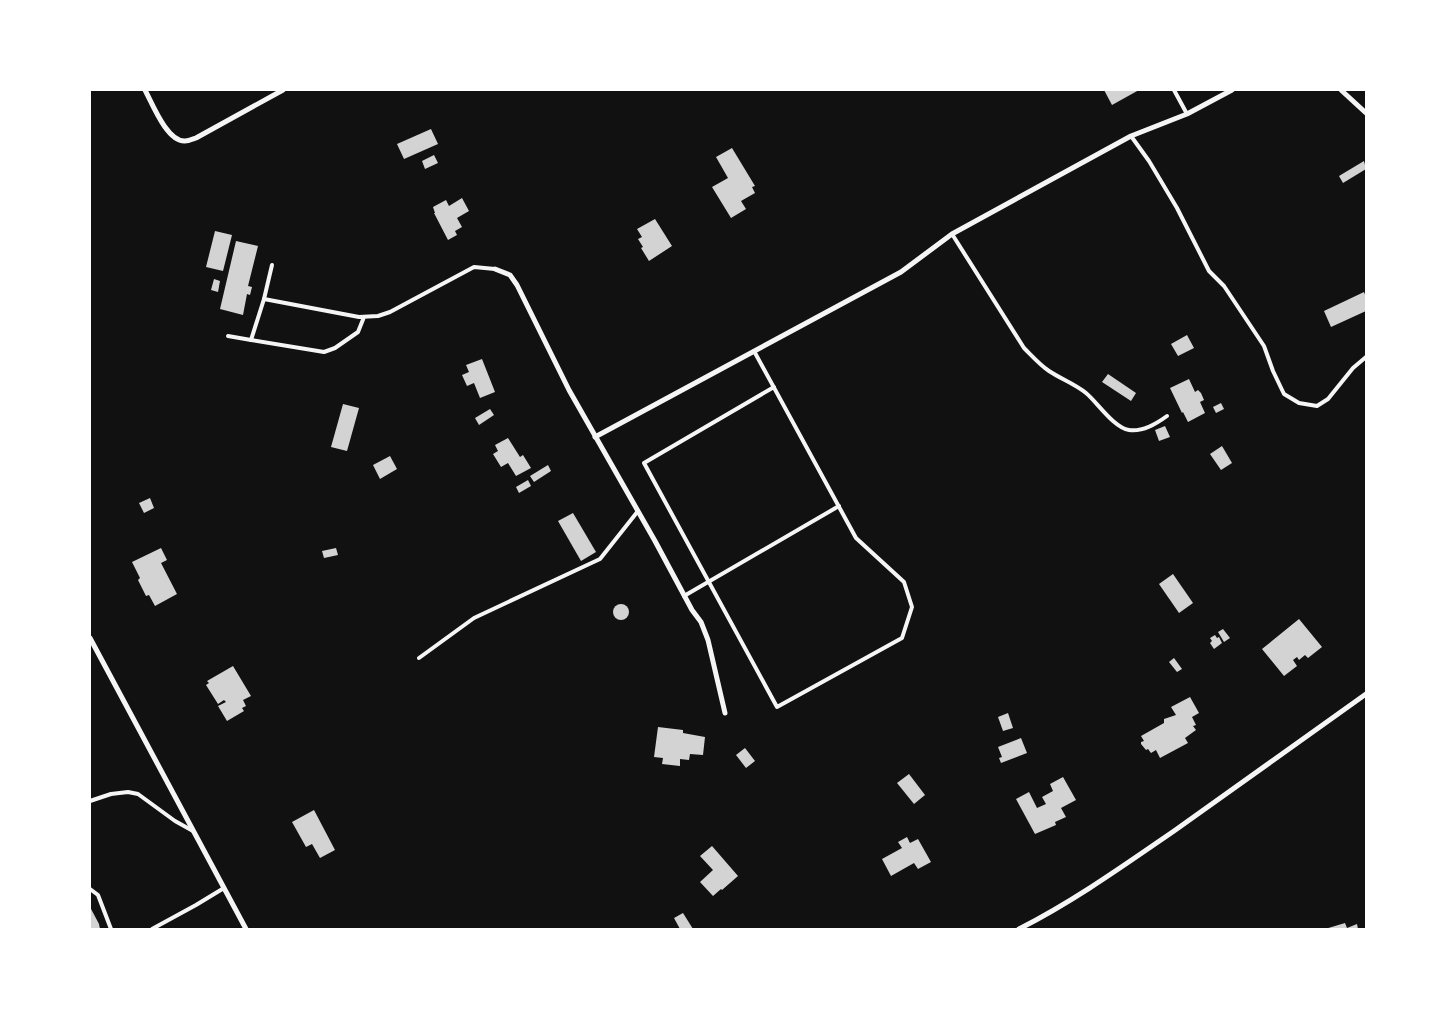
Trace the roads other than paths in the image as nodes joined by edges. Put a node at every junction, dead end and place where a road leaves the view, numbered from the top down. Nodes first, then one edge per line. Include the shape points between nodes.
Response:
1 (145, 90) edge
2 (283, 90) edge
3 (1174, 90) edge
4 (1232, 90) edge
5 (1341, 90) edge
6 (1366, 113) edge
7 (1187, 114) junction
8 (1131, 136) junction
9 (952, 234) junction
10 (272, 265) dead end
11 (495, 269) joint
12 (264, 300) junction
13 (364, 317) junction
14 (228, 336) dead end
15 (251, 340) junction
16 (754, 351) junction
17 (1366, 357) edge
18 (774, 387) junction
19 (1167, 416) dead end
20 (595, 437) junction
21 (839, 506) junction
22 (638, 511) junction
23 (708, 583) junction
24 (684, 596) junction
25 (90, 638) edge
26 (418, 658) dead end
27 (1366, 694) edge
28 (725, 713) dead end
29 (90, 801) edge
30 (193, 831) junction
31 (224, 888) junction
32 (90, 889) edge
33 (111, 929) edge
34 (152, 929) edge
35 (246, 929) edge
36 (1019, 929) edge

1 - 2 street via 170,133 185,141
3 - 7 lane
4 - 7 street
5 - 6 street
7 - 8 street
8 - 9 street
8 - 17 lane via 1177,208 1209,271 1224,286 1264,346 1284,394 1299,403 1317,406 1328,399 1352,368
9 - 16 street via 901,272
9 - 19 lane via 1024,348 1037,362 1086,393 1126,430 1138,431
10 - 12 lane
11 - 13 lane via 474,267 390,312
11 - 20 street via 510,276 516,285
12 - 13 lane
12 - 15 lane
13 - 15 lane via 358,332 324,352
14 - 15 lane
16 - 18 lane
16 - 20 street
18 - 21 lane
18 - 23 lane via 644,463
20 - 22 street
21 - 23 lane
21 - 23 lane via 856,538 904,582 912,607 902,638 777,707
22 - 24 street
22 - 26 lane via 600,559 474,618
23 - 24 lane
24 - 28 street via 708,640
25 - 30 street
27 - 36 street via 1097,884
29 - 30 lane via 111,794 138,794
30 - 31 street
31 - 34 lane
31 - 35 street
32 - 33 lane via 98,895

